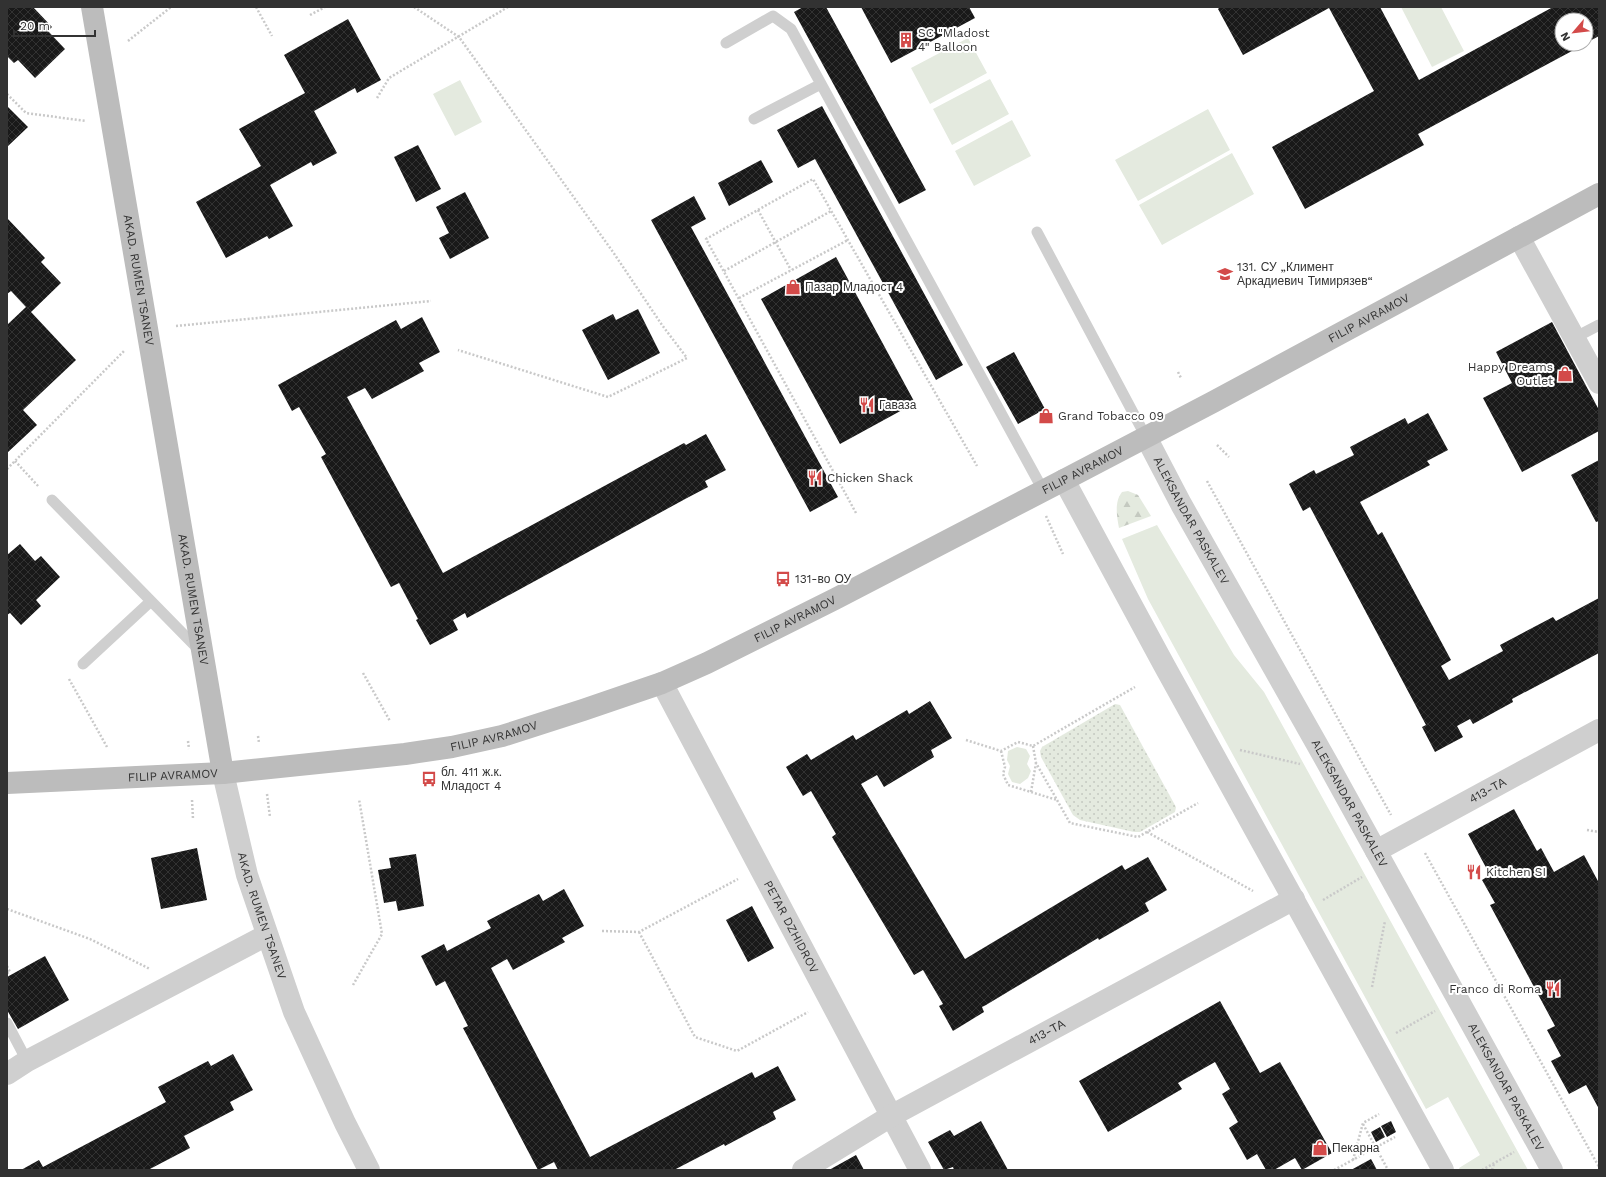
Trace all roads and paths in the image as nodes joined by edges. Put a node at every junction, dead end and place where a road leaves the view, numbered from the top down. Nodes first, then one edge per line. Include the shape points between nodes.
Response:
1 (92, 7) edge
2 (171, 7) edge
3 (256, 7) edge
4 (325, 7) edge
5 (414, 7) edge
6 (508, 7) edge
7 (310, 15) dead end
8 (272, 36) dead end
9 (459, 37) junction
10 (128, 41) dead end
11 (726, 43) dead end
12 (820, 84) junction
13 (7, 94) edge
14 (377, 98) dead end
15 (754, 119) dead end
16 (89, 121) dead end
17 (1599, 194) edge
18 (758, 210) junction
19 (831, 211) junction
20 (1037, 232) dead end
21 (1519, 237) junction
22 (848, 240) junction
23 (776, 242) junction
24 (791, 270) junction
25 (724, 271) junction
26 (739, 298) junction
27 (431, 301) dead end
28 (1599, 325) edge
29 (176, 326) dead end
30 (1574, 338) junction
31 (128, 348) dead end
32 (458, 350) dead end
33 (1178, 372) dead end
34 (1181, 378) dead end
35 (1599, 383) edge
36 (1146, 436) junction
37 (1217, 445) dead end
38 (1229, 457) dead end
39 (15, 461) junction
40 (977, 466) dead end
41 (7, 469) edge
42 (1064, 480) junction
43 (1207, 481) dead end
44 (1043, 490) junction
45 (52, 500) joint
46 (856, 513) dead end
47 (1059, 545) dead end
48 (1063, 554) dead end
49 (151, 601) junction
50 (203, 655) junction
51 (83, 664) joint
52 (363, 673) dead end
53 (662, 683) junction
54 (1135, 687) dead end
55 (390, 721) dead end
56 (1599, 730) edge
57 (258, 736) dead end
58 (258, 740) dead end
59 (966, 740) dead end
60 (188, 741) dead end
61 (1033, 746) junction
62 (107, 747) dead end
63 (188, 747) dead end
64 (1236, 749) dead end
65 (1001, 750) junction
66 (1036, 763) junction
67 (1304, 765) dead end
68 (223, 772) junction
69 (7, 783) edge
70 (1031, 792) junction
71 (359, 799) dead end
72 (1057, 800) junction
73 (1198, 803) dead end
74 (193, 809) dead end
75 (269, 811) dead end
76 (270, 817) dead end
77 (1393, 818) dead end
78 (193, 819) dead end
79 (1587, 830) dead end
80 (1147, 832) junction
81 (1599, 832) edge
82 (1421, 848) dead end
83 (1376, 851) junction
84 (760, 868) junction
85 (1365, 876) dead end
86 (1253, 891) dead end
87 (1294, 899) junction
88 (1320, 902) dead end
89 (7, 909) edge
90 (1386, 916) dead end
91 (602, 931) dead end
92 (639, 932) junction
93 (267, 935) junction
94 (7, 966) edge
95 (7, 974) edge
96 (177, 982) junction
97 (352, 985) dead end
98 (1371, 989) dead end
99 (830, 1001) junction
100 (1438, 1009) dead end
101 (7, 1023) edge
102 (1393, 1034) dead end
103 (28, 1062) junction
104 (7, 1074) edge
105 (1379, 1114) dead end
106 (891, 1116) junction
107 (1363, 1123) junction
108 (1401, 1134) dead end
109 (1376, 1147) junction
110 (1517, 1151) dead end
111 (1353, 1160) junction
112 (1494, 1164) junction
113 (1599, 1167) edge
114 (369, 1170) edge
115 (803, 1170) edge
116 (920, 1170) edge
117 (1334, 1170) edge
118 (1388, 1170) edge
119 (1443, 1170) edge
120 (1482, 1170) edge
121 (1492, 1170) edge
122 (1552, 1170) edge

1 - 50 street, AKAD. RUMEN TSANEV
2 - 10 path
3 - 8 path
4 - 7 path
5 - 9 path
6 - 9 path
9 - 14 path via 389,78
9 - 32 path via 687,358 608,397
11 - 12 lane via 773,16 791,29
12 - 15 lane
12 - 44 lane
13 - 16 path via 26,113
17 - 21 street, FILIP AVRAMOV
18 - 19 path via 813,179
18 - 23 path
18 - 25 path via 706,239
19 - 22 path
19 - 23 path
20 - 36 lane
21 - 30 street
21 - 36 street, FILIP AVRAMOV
22 - 24 path
22 - 40 path
23 - 24 path
23 - 25 path
24 - 26 path
25 - 26 path
26 - 46 path
27 - 29 path
28 - 30 lane
30 - 35 street
31 - 39 path
33 - 34 path
36 - 42 street, FILIP AVRAMOV
36 - 83 street, ALEKSANDAR PASKALEV via 1181,504
37 - 38 path
39 - 41 path
39 - 45 path
42 - 44 street, FILIP AVRAMOV
42 - 87 street
43 - 77 path
44 - 53 street, FILIP AVRAMOV via 835,599
45 - 49 lane
47 - 48 path
49 - 50 lane
49 - 51 lane
50 - 68 street, AKAD. RUMEN TSANEV
51 - 62 path via 68,676
52 - 55 path
53 - 68 street, FILIP AVRAMOV via 502,736 452,747
53 - 84 street, PETAR DZHIDROV
54 - 61 path
56 - 83 street, 413-ТА
57 - 58 path
59 - 65 path
60 - 63 path
61 - 65 path via 1018,742
61 - 66 path
64 - 67 path
65 - 70 path via 1005,767 1003,774 1008,785
66 - 70 path
66 - 72 path
68 - 69 street, FILIP AVRAMOV
68 - 93 street, AKAD. RUMEN TSANEV via 247,875
70 - 72 path
71 - 97 path via 382,934
72 - 80 path via 1070,823 1138,837
73 - 80 path
74 - 78 path
75 - 76 path
79 - 81 path
80 - 86 path
82 - 113 path
83 - 122 street, ALEKSANDAR PASKALEV
84 - 92 path
84 - 99 street, PETAR DZHIDROV
85 - 88 path
87 - 106 street, 413-ТА
87 - 119 street
89 - 96 path via 90,939
90 - 98 path
91 - 92 path
92 - 99 path via 695,1038 737,1050
93 - 96 street
93 - 114 street, AKAD. RUMEN TSANEV via 294,1012 316,1063
94 - 95 path via 10,972
96 - 103 street
99 - 106 street, PETAR DZHIDROV
100 - 102 path
101 - 103 lane
103 - 104 street
105 - 107 path
106 - 115 street, 413-ТА
106 - 116 street, PETAR DZHIDROV
107 - 109 path
107 - 111 path
108 - 109 path
109 - 111 path
109 - 118 path
110 - 112 path
111 - 117 path
112 - 120 path
112 - 121 path

